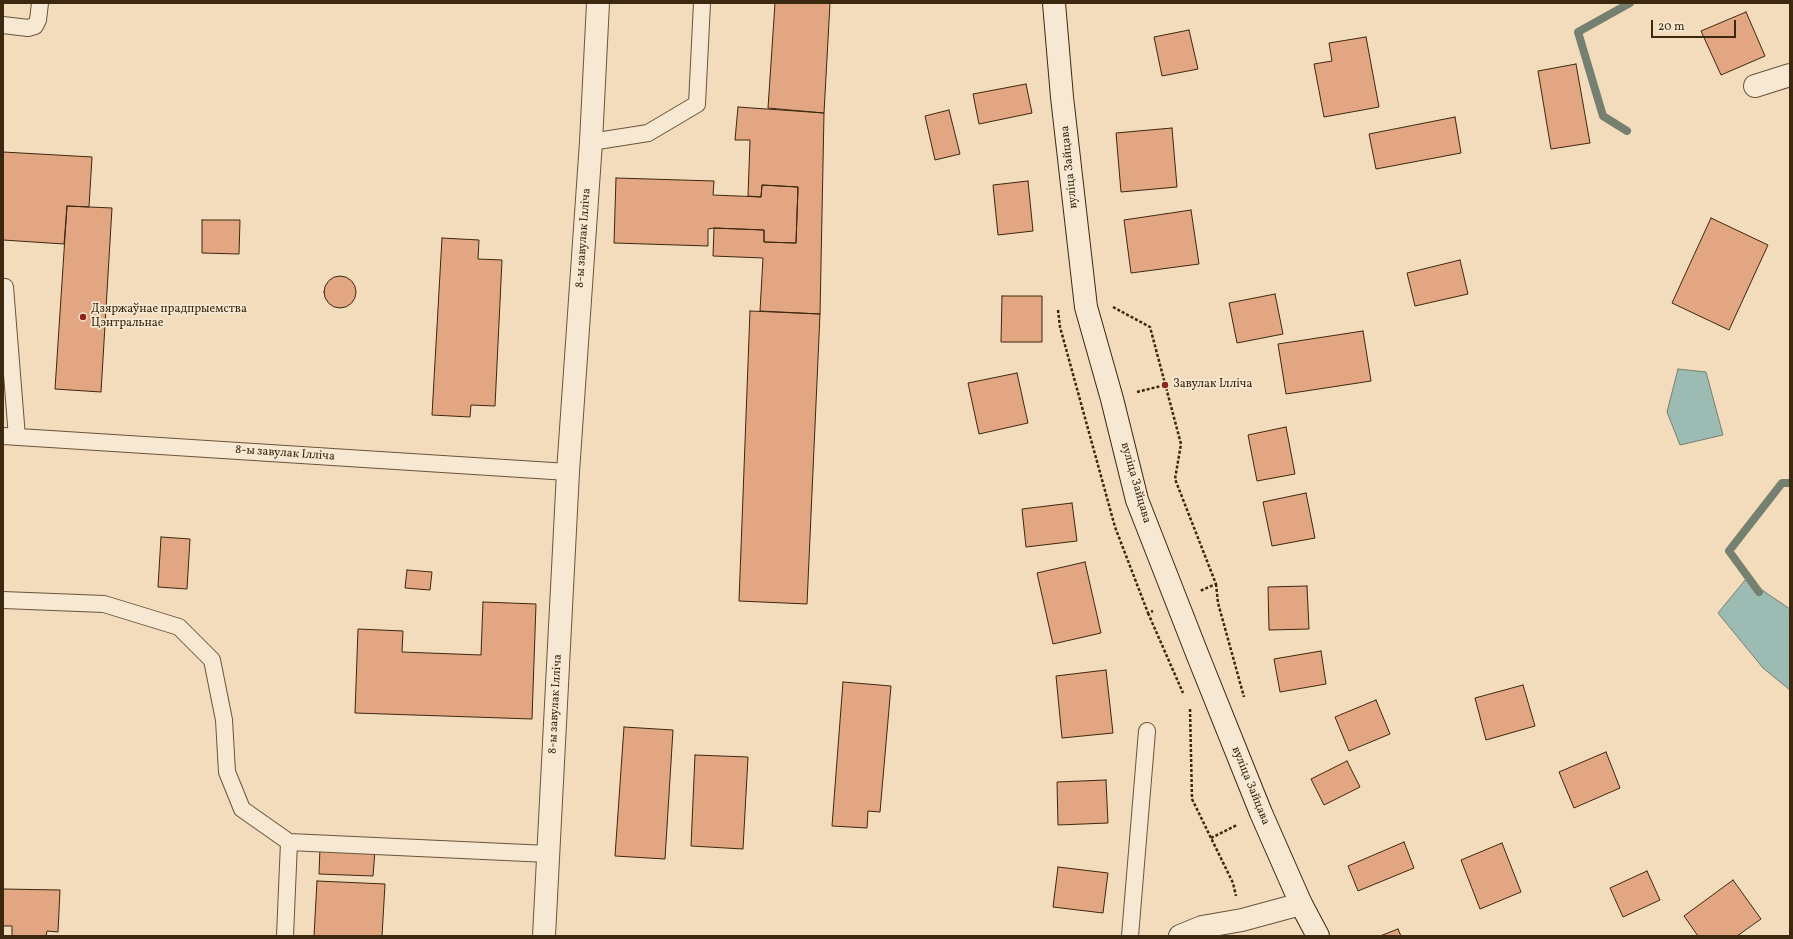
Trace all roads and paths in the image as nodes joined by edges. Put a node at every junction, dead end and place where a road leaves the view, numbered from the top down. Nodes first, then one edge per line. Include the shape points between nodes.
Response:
1 (40, 3) edge
2 (598, 3) edge
3 (702, 3) edge
4 (1054, 3) edge
5 (3, 25) edge
6 (1790, 75) edge
7 (1755, 86) dead end
8 (591, 142) junction
9 (3, 287) edge
10 (1150, 327) dead end
11 (10, 437) edge
12 (1181, 444) dead end
13 (568, 472) junction
14 (3, 600) edge
15 (1148, 613) dead end
16 (1184, 696) dead end
17 (1187, 703) dead end
18 (1147, 731) dead end
19 (289, 842) junction
20 (548, 854) junction
21 (1233, 883) dead end
22 (1301, 904) junction
23 (285, 936) edge
24 (544, 936) edge
25 (1130, 936) edge
26 (1180, 936) edge
27 (1318, 936) edge

1 - 5 lane via 35,26 28,28
2 - 8 street, 8-ы завулак Ілліча
3 - 8 lane via 697,104 648,133
4 - 22 street, вуліца Зайцава via 1086,307 1137,500 1250,784
6 - 7 street
8 - 13 street, 8-ы завулак Ілліча
9 - 11 lane
10 - 12 path
11 - 13 lane, 8-ы завулак Ілліча
13 - 20 street, 8-ы завулак Ілліча
14 - 19 lane via 104,604 179,626 212,660 224,720 227,772 242,809
15 - 16 path
17 - 21 path via 1190,710 1192,799
18 - 25 lane
19 - 20 lane
19 - 23 lane
20 - 24 street, 8-ы завулак Ілліча
22 - 26 street via 1242,920 1202,927
22 - 27 street, вуліца Зайцава

